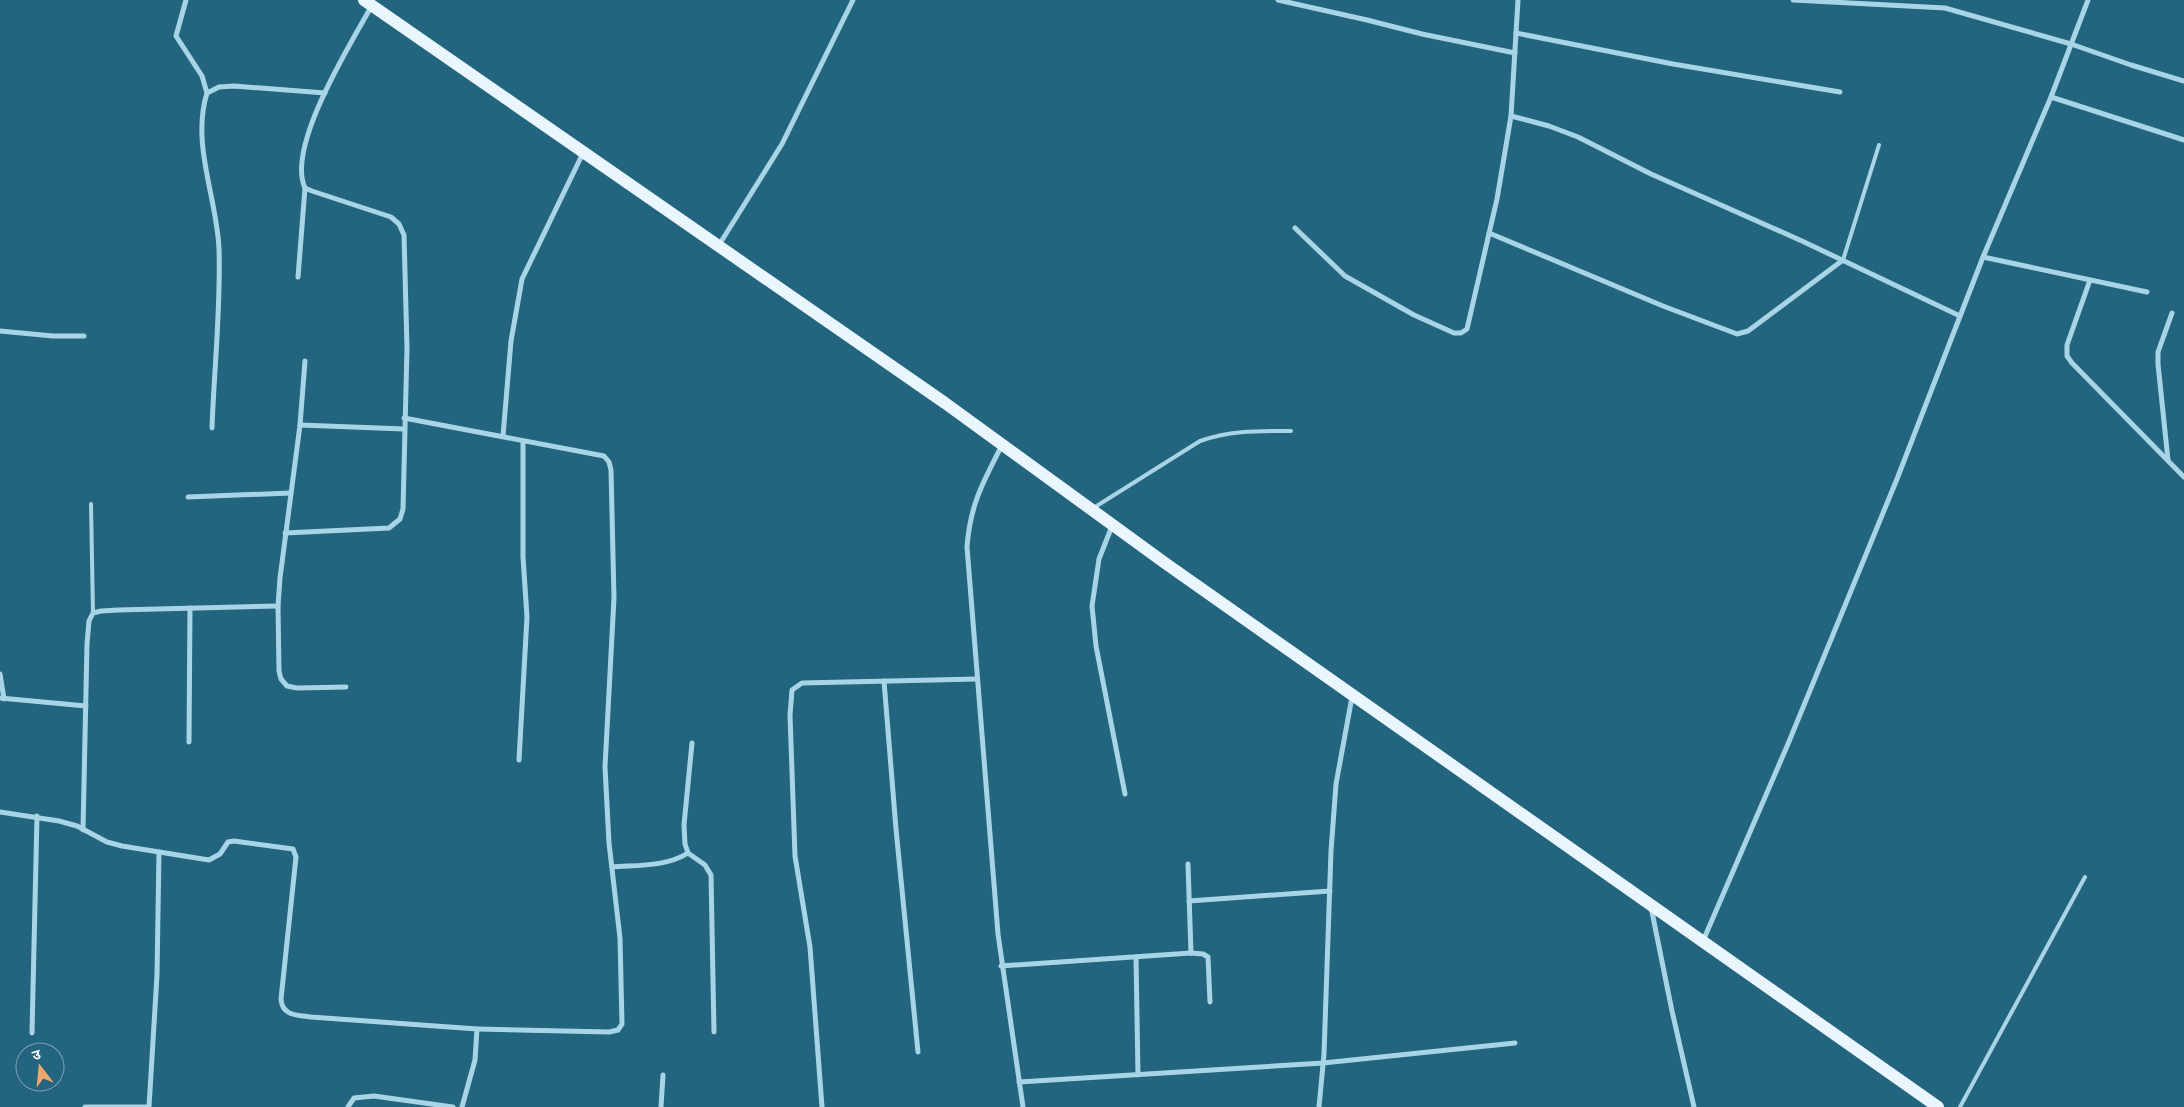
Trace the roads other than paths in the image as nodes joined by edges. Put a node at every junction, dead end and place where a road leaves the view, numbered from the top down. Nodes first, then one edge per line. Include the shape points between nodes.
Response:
1 (186, 0) edge
2 (853, 0) edge
3 (1278, 0) edge
4 (1518, 0) edge
5 (1793, 0) edge
6 (2088, 0) edge
7 (368, 3) edge
8 (1516, 33) junction
9 (2072, 44) junction
10 (1515, 54) junction
11 (2184, 81) edge
12 (325, 92) junction
13 (1840, 92) dead end
14 (207, 93) junction
15 (2051, 98) junction
16 (1511, 116) junction
17 (2184, 140) edge
18 (1879, 145) dead end
19 (583, 153) junction
20 (304, 188) junction
21 (1295, 228) dead end
22 (1489, 233) junction
23 (718, 247) junction
24 (1983, 257) junction
25 (1843, 260) junction
26 (298, 277) dead end
27 (2090, 280) junction
28 (2147, 292) dead end
29 (2172, 313) dead end
30 (1960, 316) junction
31 (0, 331) edge
32 (84, 336) dead end
33 (305, 360) dead end
34 (404, 418) junction
35 (300, 425) junction
36 (212, 428) dead end
37 (404, 429) junction
38 (1290, 431) dead end
39 (503, 436) junction
40 (523, 441) junction
41 (1002, 445) junction
42 (2168, 460) junction
43 (2184, 477) edge
44 (291, 493) junction
45 (188, 497) dead end
46 (91, 504) dead end
47 (1091, 510) junction
48 (1112, 525) junction
49 (286, 533) junction
50 (278, 606) junction
51 (190, 608) junction
52 (93, 613) junction
53 (0, 674) edge
54 (977, 680) junction
55 (884, 681) junction
56 (346, 687) dead end
57 (1353, 695) junction
58 (2, 698) edge
59 (86, 706) junction
60 (188, 742) dead end
61 (692, 743) dead end
62 (519, 760) dead end
63 (1125, 794) dead end
64 (0, 812) edge
65 (37, 816) junction
66 (83, 830) junction
67 (159, 852) junction
68 (688, 853) junction
69 (1188, 864) dead end
70 (612, 867) junction
71 (2085, 877) dead end
72 (1330, 891) junction
73 (1189, 900) junction
74 (1651, 904) junction
75 (1703, 941) junction
76 (1191, 953) junction
77 (1136, 957) junction
78 (1002, 966) junction
79 (1210, 1002) dead end
80 (477, 1029) junction
81 (714, 1032) dead end
82 (32, 1033) dead end
83 (1516, 1043) dead end
84 (918, 1052) dead end
85 (1323, 1063) junction
86 (663, 1075) dead end
87 (1138, 1075) junction
88 (1019, 1082) junction
89 (85, 1107) edge
90 (149, 1107) edge
91 (348, 1107) edge
92 (453, 1107) edge
93 (462, 1107) edge
94 (661, 1107) edge
95 (822, 1107) edge
96 (1023, 1107) edge
97 (1319, 1107) edge
98 (1694, 1107) edge
99 (1938, 1107) edge
100 (1960, 1107) edge

1 - 14 street via 176,36 202,76
2 - 23 street via 782,144
3 - 10 street
4 - 8 street
5 - 9 street via 1945,8
6 - 9 street
7 - 12 street
7 - 19 main road
8 - 10 street
8 - 13 street
9 - 11 street
9 - 15 street
10 - 16 street
12 - 14 street via 234,86 219,87
12 - 20 street via 309,130 300,164
14 - 36 street via 204,102 204,151 219,247
15 - 17 street
15 - 24 street
16 - 22 street
16 - 25 street via 1578,137 1651,174
18 - 25 lane
19 - 23 main road
19 - 39 street via 522,279 511,341
20 - 26 street
20 - 34 street via 391,217 404,235 407,348
21 - 22 street via 1345,276 1414,315 1454,333 1461,333 1469,322
22 - 25 street via 1736,334 1748,331
23 - 41 main road
24 - 27 street
24 - 30 street
25 - 30 street
27 - 28 street
27 - 42 street via 2067,345 2067,356
29 - 42 street via 2158,352
30 - 75 street via 1788,744
31 - 32 street
33 - 35 street
34 - 37 street
34 - 39 street
35 - 37 street
35 - 44 street
37 - 49 street via 403,509 396,524 374,530
38 - 47 lane via 1239,431 1200,440
39 - 40 street
40 - 62 street via 523,557 527,617
40 - 70 street via 599,454 609,462 614,598 605,767
41 - 47 main road
41 - 54 street via 979,490 969,525 967,547
42 - 43 street
44 - 45 street
44 - 49 street
46 - 52 lane
47 - 48 main road
48 - 57 main road
48 - 63 street via 1099,559 1092,606 1096,646
49 - 50 street
50 - 51 street
50 - 56 street via 281,679 287,686 297,688
51 - 52 street via 101,610
51 - 60 street
52 - 59 street via 89,620
53 - 58 street
54 - 55 street
54 - 78 street
55 - 84 street
55 - 95 street via 802,683 792,690 790,699 795,856 810,947
57 - 72 street via 1336,784
57 - 74 main road
58 - 59 street
59 - 66 street
61 - 68 street via 684,825
64 - 65 street
65 - 66 street via 59,820
65 - 82 street
66 - 67 street via 106,842
67 - 80 street via 209,860 220,854 228,842 293,849 296,865 280,998 281,1005 289,1013 311,1018
67 - 90 street via 157,975
68 - 70 street via 665,862
68 - 81 street via 705,865 711,875
69 - 73 street
70 - 80 street via 620,938 623,1014 618,1030
71 - 100 lane
72 - 73 street
72 - 85 street
73 - 76 street
74 - 75 main road
74 - 98 street
75 - 99 main road
76 - 77 street
76 - 79 street via 1208,957
77 - 78 street
77 - 87 street
78 - 88 street
80 - 93 street via 475,1060
83 - 85 street
85 - 87 street
85 - 97 street
86 - 94 street
87 - 88 street
88 - 96 street
89 - 90 street
91 - 92 street via 354,1098 374,1096

